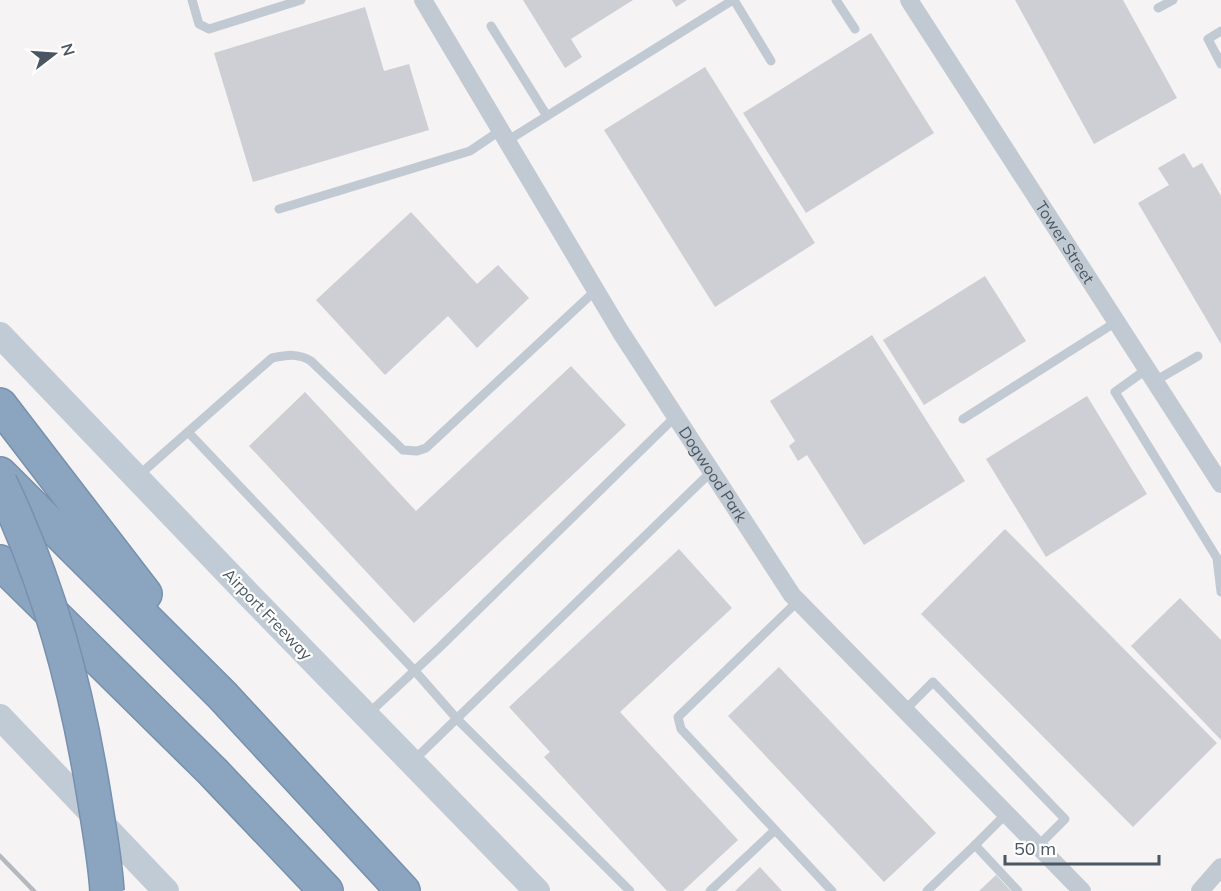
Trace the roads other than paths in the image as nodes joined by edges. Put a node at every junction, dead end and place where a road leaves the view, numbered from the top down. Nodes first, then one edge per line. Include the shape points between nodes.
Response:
1 (192, 0) edge
2 (301, 0) edge
3 (423, 0) edge
4 (734, 0) edge
5 (836, 0) edge
6 (909, 0) edge
7 (1173, 0) edge
8 (1158, 8) dead end
9 (491, 26) dead end
10 (855, 29) dead end
11 (1221, 31) edge
12 (771, 61) dead end
13 (1221, 64) edge
14 (547, 116) junction
15 (504, 136) junction
16 (279, 209) dead end
17 (596, 290) junction
18 (1116, 322) junction
19 (0, 335) edge
20 (1198, 356) dead end
21 (1151, 375) junction
22 (0, 405) edge
23 (676, 416) junction
24 (963, 420) dead end
25 (188, 432) junction
26 (712, 471) junction
27 (0, 474) edge
28 (136, 478) junction
29 (0, 482) edge
30 (1221, 484) edge
31 (0, 562) edge
32 (1221, 592) edge
33 (798, 601) junction
34 (415, 671) junction
35 (222, 695) junction
36 (905, 710) junction
37 (366, 716) junction
38 (0, 717) edge
39 (457, 719) junction
40 (412, 762) junction
41 (213, 772) junction
42 (1006, 814) junction
43 (776, 830) junction
44 (975, 845) junction
45 (1038, 846) junction
46 (1221, 867) edge
47 (107, 891) edge
48 (166, 891) edge
49 (302, 891) edge
50 (326, 891) edge
51 (404, 891) edge
52 (537, 891) edge
53 (630, 891) edge
54 (710, 891) edge
55 (832, 891) edge
56 (927, 891) edge
57 (1018, 891) edge
58 (1082, 891) edge
59 (1200, 891) edge

1 - 2 lane via 199,24 209,29
3 - 15 street, Dogwood Park
4 - 12 lane
4 - 14 lane
5 - 10 lane
6 - 18 street, Tower Street
7 - 8 lane
9 - 14 lane
11 - 13 lane via 1208,39
14 - 15 lane
15 - 16 lane via 470,151
15 - 17 street, Dogwood Park
17 - 23 street, Dogwood Park
17 - 25 lane via 426,448 403,450 301,355 272,358
18 - 21 street, Tower Street
18 - 24 lane
19 - 28 main road, Airport Freeway
20 - 21 lane
21 - 30 street, Tower Street
21 - 32 lane via 1114,392 1217,558
22 - 35 highway
23 - 26 street, Dogwood Park
23 - 34 lane
25 - 28 lane
25 - 34 lane
26 - 33 street, Dogwood Park
26 - 39 lane
27 - 35 highway
28 - 37 main road, Airport Freeway
29 - 47 highway, bridge via 35,561 65,654 85,741
31 - 41 highway
33 - 36 street, Dogwood Park
33 - 43 lane via 678,717 681,729
34 - 37 lane
34 - 39 lane
35 - 51 highway
36 - 42 street, Dogwood Park
36 - 45 lane via 933,682 1065,819
37 - 40 main road, Airport Freeway
38 - 48 main road
39 - 40 lane
39 - 53 lane
40 - 52 main road, Airport Freeway
41 - 49 highway
41 - 50 highway
42 - 44 lane
42 - 45 street, Dogwood Park
43 - 54 lane
43 - 55 lane
44 - 56 lane
44 - 57 lane
45 - 58 street, Dogwood Park
46 - 59 street

